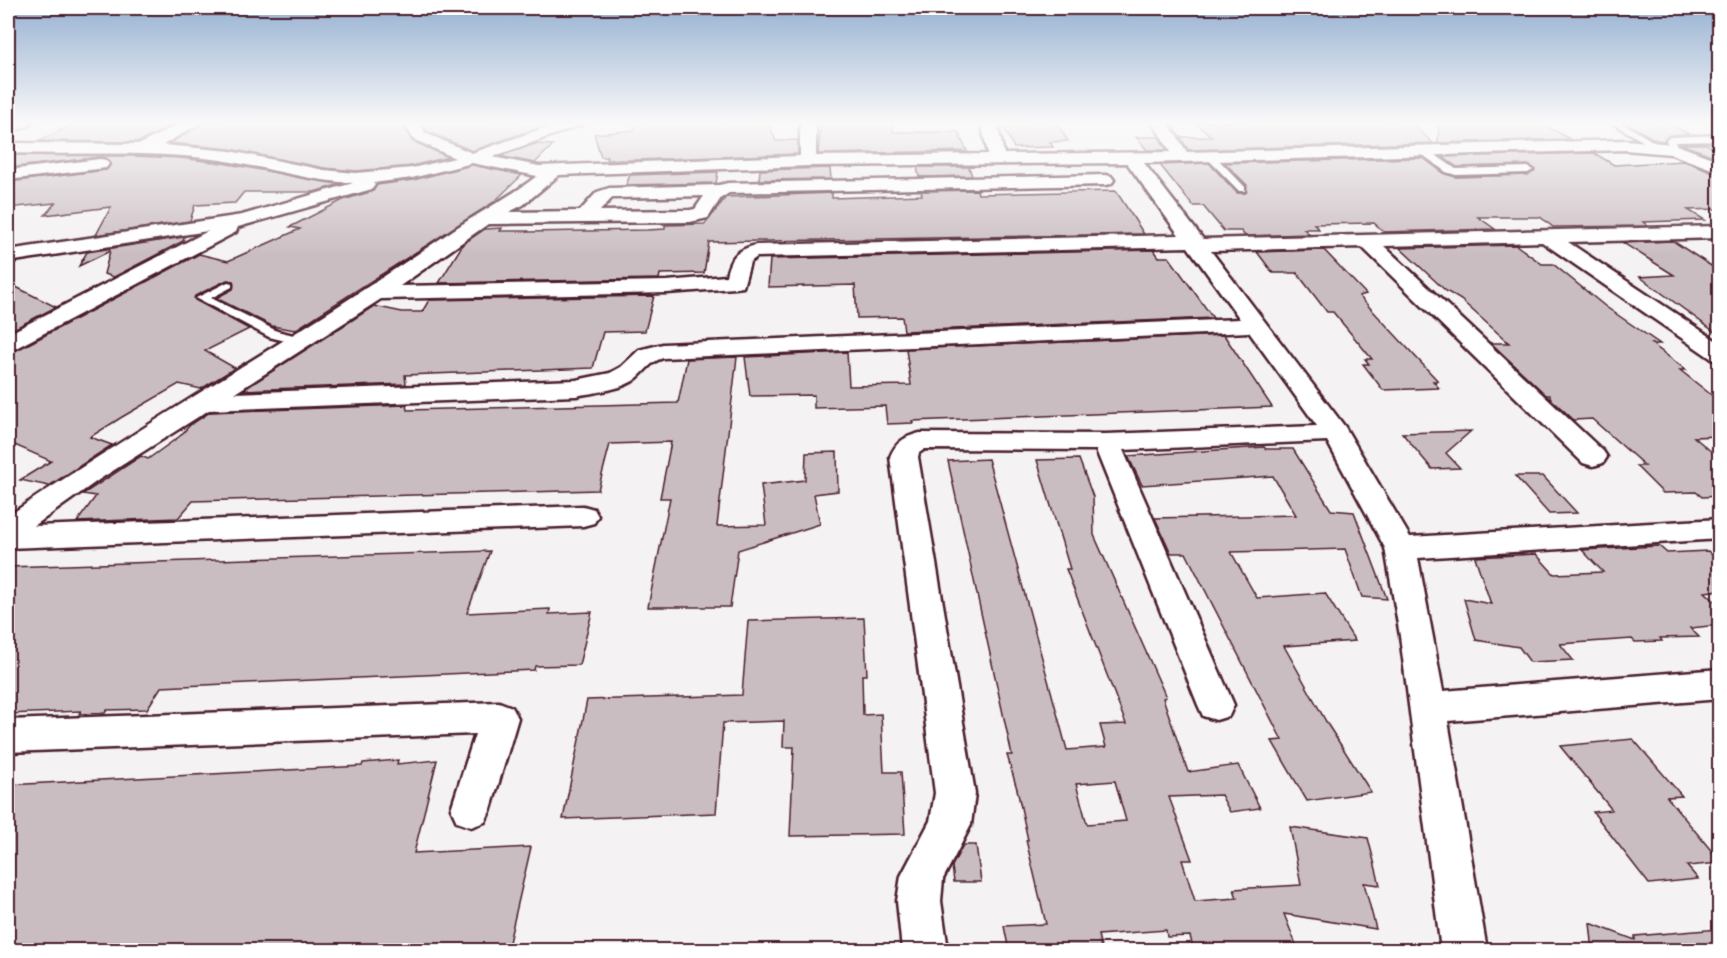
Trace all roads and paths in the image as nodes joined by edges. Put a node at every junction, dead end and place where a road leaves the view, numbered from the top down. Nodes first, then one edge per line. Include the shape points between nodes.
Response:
1 (77, 167) edge
2 (282, 167) edge
3 (433, 167) edge
4 (514, 167) edge
5 (648, 167) edge
6 (857, 167) edge
7 (1139, 167) edge
8 (1220, 167) edge
9 (1445, 167) edge
10 (555, 170) junction
11 (1528, 170) dead end
12 (411, 172) junction
13 (8, 175) edge
14 (1105, 180) dead end
15 (859, 185) junction
16 (1242, 189) dead end
17 (718, 190) junction
18 (483, 218) junction
19 (585, 218) junction
20 (244, 220) junction
21 (1690, 232) junction
22 (1719, 232) edge
23 (1546, 236) junction
24 (1366, 241) junction
25 (1197, 243) junction
26 (1719, 250) edge
27 (8, 256) edge
28 (228, 285) dead end
29 (376, 293) junction
30 (1258, 325) junction
31 (298, 340) junction
32 (8, 343) edge
33 (1719, 354) edge
34 (204, 402) junction
35 (1336, 432) junction
36 (1106, 442) junction
37 (1593, 457) dead end
38 (583, 516) dead end
39 (1719, 529) edge
40 (8, 530) edge
41 (8, 538) edge
42 (1401, 548) junction
43 (1719, 684) edge
44 (1216, 705) dead end
45 (1427, 707) junction
46 (8, 736) edge
47 (471, 809) dead end
48 (925, 951) edge
49 (1464, 951) edge

1 - 13 street
2 - 12 street via 357,178
3 - 12 street
4 - 10 street
5 - 10 street
6 - 15 street
7 - 25 street
8 - 16 lane
9 - 11 lane via 1456,172
10 - 18 street via 516,201
12 - 20 street
14 - 15 street
15 - 17 street
17 - 19 street via 618,191 603,196
17 - 19 street via 700,214
18 - 19 street
18 - 29 street
20 - 27 street
20 - 32 street
21 - 22 street
21 - 23 street
21 - 26 street
23 - 24 street
23 - 33 street
24 - 25 street
24 - 37 street
25 - 29 street via 756,251 745,253 735,282
25 - 30 street
28 - 31 lane via 202,298 273,334
29 - 31 street
30 - 34 street via 663,351 642,356 624,376 576,388
30 - 35 street
31 - 34 street
34 - 40 street
35 - 36 street
35 - 42 street
36 - 44 street
36 - 48 street via 920,441 907,448 904,458 955,793 950,825 922,876 919,901
38 - 41 street
39 - 42 street
42 - 45 street
43 - 45 street
45 - 49 street
46 - 47 street via 499,718

